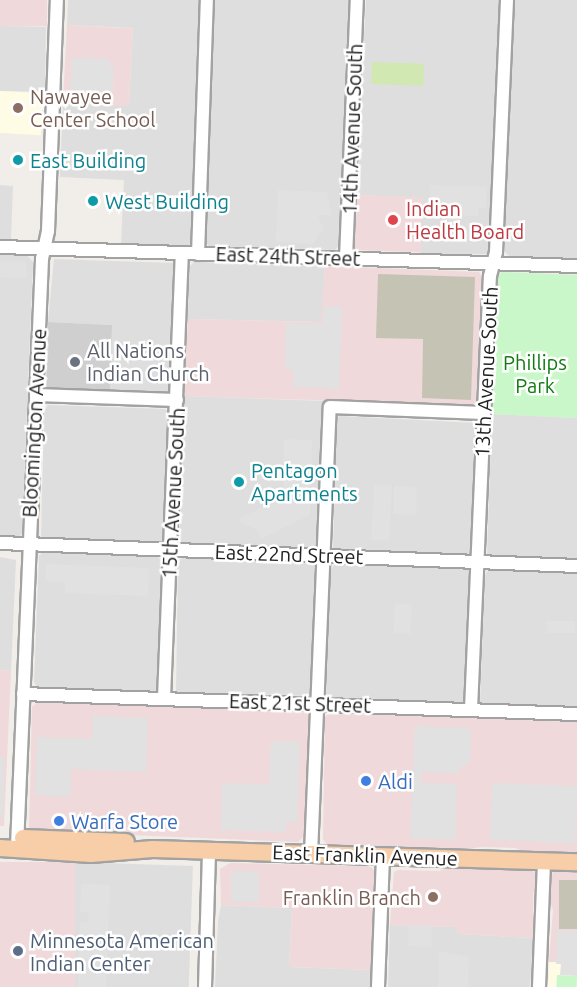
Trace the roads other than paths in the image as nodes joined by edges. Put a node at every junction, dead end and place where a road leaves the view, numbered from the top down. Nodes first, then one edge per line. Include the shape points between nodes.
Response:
1 (57, 0) edge
2 (207, 0) edge
3 (357, 0) edge
4 (507, 0) edge
5 (0, 247) edge
6 (44, 248) junction
7 (182, 253) junction
8 (198, 254) junction
9 (346, 258) junction
10 (493, 263) junction
11 (577, 266) edge
12 (36, 395) junction
13 (177, 400) junction
14 (484, 412) junction
15 (0, 543) edge
16 (28, 544) junction
17 (170, 549) junction
18 (323, 555) junction
19 (477, 562) junction
20 (577, 566) edge
21 (23, 694) junction
22 (164, 698) junction
23 (318, 704) junction
24 (471, 709) junction
25 (577, 714) edge
26 (0, 837) edge
27 (18, 842) junction
28 (0, 848) edge
29 (209, 851) junction
30 (311, 854) junction
31 (383, 856) junction
32 (544, 861) junction
33 (577, 862) edge
34 (205, 987) edge
35 (378, 987) edge
36 (539, 987) edge

1 - 6 street, Bloomington Avenue via 48,231
2 - 8 street
3 - 9 street, 14th Avenue South
4 - 10 street, 13th Avenue South
5 - 6 street, East 24th Street
6 - 7 street, East 24th Street
6 - 12 street, Bloomington Avenue
7 - 8 street, East 24th Street
7 - 13 street, 15th Avenue South
8 - 9 street, East 24th Street
9 - 10 street, East 24th Street
10 - 11 street, East 24th Street
10 - 14 street, 13th Avenue South
12 - 13 street
12 - 16 street, Bloomington Avenue
13 - 17 street, 15th Avenue South
14 - 18 street via 330,407
14 - 19 street, 13th Avenue South
15 - 16 street, East 22nd Street
16 - 17 street, East 22nd Street
16 - 21 street, Bloomington Avenue
17 - 18 street, East 22nd Street
17 - 22 street, 15th Avenue South
18 - 19 street, East 22nd Street
18 - 23 street
19 - 20 street, East 22nd Street
19 - 24 street, 13th Avenue South
21 - 22 street, East 21st Street
21 - 27 street, Bloomington Avenue
22 - 23 street, East 21st Street
23 - 24 street, East 21st Street
23 - 30 street
24 - 25 street, East 21st Street
26 - 27 main road, East Franklin Avenue
27 - 28 main road, East Franklin Avenue
27 - 29 main road, East Franklin Avenue via 121,842 153,849
29 - 30 main road, East Franklin Avenue
29 - 34 street
30 - 31 main road, East Franklin Avenue
31 - 32 main road, East Franklin Avenue
31 - 35 street
32 - 33 main road, East Franklin Avenue
32 - 36 street

